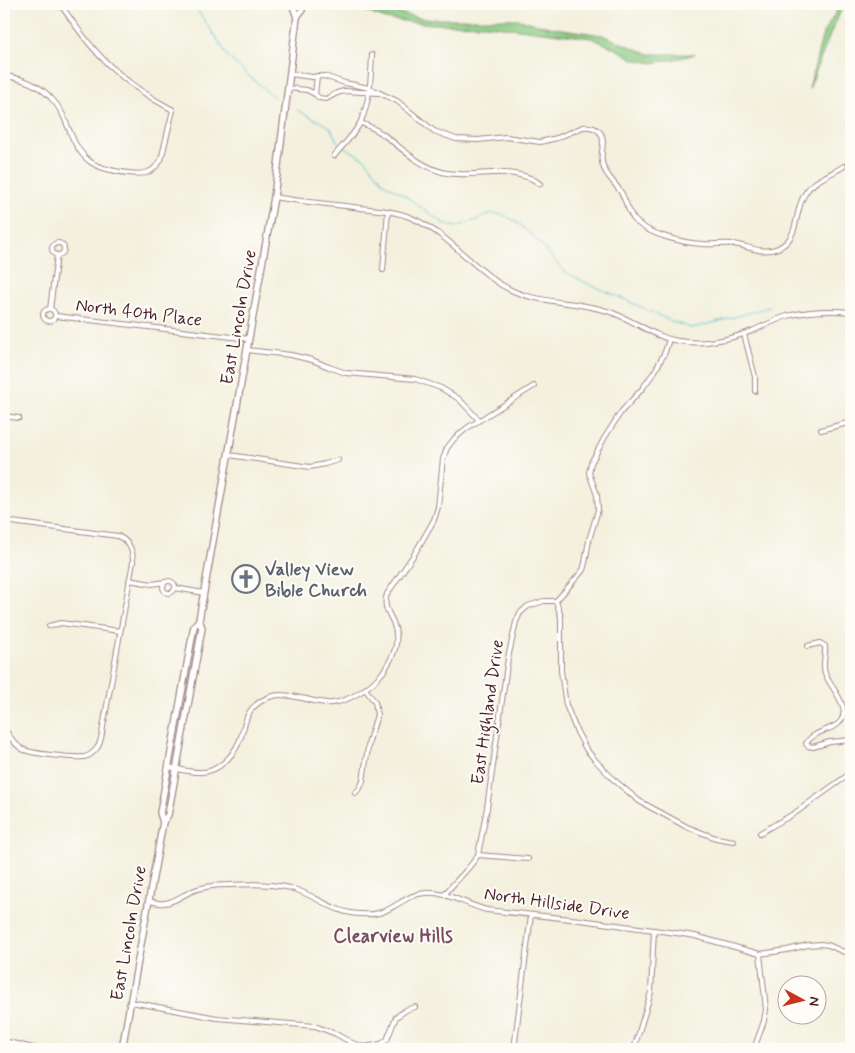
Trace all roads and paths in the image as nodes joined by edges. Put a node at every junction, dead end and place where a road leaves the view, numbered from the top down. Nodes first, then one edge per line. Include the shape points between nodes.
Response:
1 (60, 4) edge
2 (295, 4) edge
3 (303, 4) edge
4 (297, 17) junction
5 (372, 55) dead end
6 (290, 74) junction
7 (4, 76) edge
8 (318, 76) junction
9 (288, 88) junction
10 (369, 91) junction
11 (315, 94) junction
12 (361, 123) junction
13 (334, 156) dead end
14 (844, 166) dead end
15 (540, 184) dead end
16 (274, 196) junction
17 (388, 211) junction
18 (57, 255) dead end
19 (383, 270) dead end
20 (50, 309) junction
21 (851, 312) edge
22 (56, 316) junction
23 (744, 334) junction
24 (249, 339) junction
25 (669, 339) junction
26 (247, 350) junction
27 (534, 386) dead end
28 (755, 391) dead end
29 (4, 416) edge
30 (20, 418) dead end
31 (479, 420) junction
32 (851, 422) edge
33 (821, 430) dead end
34 (228, 455) junction
35 (338, 460) dead end
36 (4, 521) edge
37 (129, 580) junction
38 (165, 582) junction
39 (152, 584) junction
40 (175, 588) junction
41 (163, 589) junction
42 (204, 593) junction
43 (556, 600) junction
44 (199, 620) junction
45 (49, 626) dead end
46 (120, 631) junction
47 (808, 646) dead end
48 (365, 689) junction
49 (4, 728) edge
50 (851, 740) edge
51 (168, 767) junction
52 (177, 768) junction
53 (851, 773) edge
54 (355, 793) dead end
55 (163, 822) junction
56 (760, 833) dead end
57 (734, 841) dead end
58 (478, 855) junction
59 (528, 859) dead end
60 (445, 894) junction
61 (149, 901) junction
62 (531, 915) junction
63 (654, 930) junction
64 (760, 954) junction
65 (851, 955) edge
66 (131, 1002) junction
67 (415, 1007) dead end
68 (4, 1041) edge
69 (37, 1049) edge
70 (122, 1049) edge
71 (514, 1049) edge
72 (634, 1049) edge
73 (754, 1049) edge

1 - 7 street via 108,65 149,97 173,110 161,160 156,168 141,174 100,168 90,163 50,97 21,79
2 - 4 main road, East Lincoln Drive
3 - 4 main road, East Lincoln Drive
4 - 6 main road, East Lincoln Drive
5 - 10 street
6 - 8 street
6 - 9 main road, East Lincoln Drive
8 - 10 street
8 - 11 street
9 - 11 street
9 - 16 main road, East Lincoln Drive
10 - 11 street via 337,93 326,99
10 - 12 street
10 - 14 street via 397,102 434,132 456,139 506,137 540,142 583,127 596,128 602,136 603,167 622,194 633,218 652,232 693,243 733,244 762,251 786,243 793,233 806,192
12 - 13 street
12 - 15 street via 383,134 430,168 455,175 515,174
16 - 17 street
16 - 24 main road, East Lincoln Drive
17 - 19 street
17 - 25 street via 425,225 494,280 516,292 600,308
18 - 20 street
20 - 22 street
20 - 22 street via 44,313 44,319 52,321
21 - 23 street via 796,314
22 - 24 street, North 40th Place
23 - 25 street via 711,342
23 - 28 street via 755,377
24 - 26 main road, East Lincoln Drive
25 - 43 street via 651,376 621,412 591,463 589,473 597,495 598,510 585,563 583,570
26 - 31 street via 291,355 346,372 415,379 441,388 459,399
26 - 34 main road, East Lincoln Drive
27 - 31 street
29 - 30 street
31 - 48 street via 447,448 434,520 385,601 396,634 394,655 382,673
32 - 33 street
34 - 35 street via 310,467
34 - 42 main road, East Lincoln Drive
36 - 37 street via 118,536 127,541 133,554
37 - 39 street
37 - 46 street
38 - 39 street
38 - 40 street via 172,581
38 - 41 street
39 - 41 street
40 - 41 street via 171,593
40 - 42 street
42 - 44 main road, East Lincoln Drive
43 - 57 street via 561,617 561,671 566,705 576,732 594,760 639,801 687,827
43 - 58 street, East Highland Drive via 528,606 516,622
44 - 51 main road, East Lincoln Drive via 194,626
44 - 52 main road, East Lincoln Drive via 202,628
45 - 46 street via 61,623
46 - 49 street via 100,742 94,751 74,757 34,753 16,744
47 - 50 street via 820,643 825,646 825,672 845,709 838,724 812,737 806,744 813,747
48 - 52 street via 332,703 284,694 266,698 249,711 240,742 220,766 208,772
48 - 54 street via 376,702 377,715 362,781
51 - 52 street
51 - 55 main road, East Lincoln Drive via 160,813
52 - 55 main road, East Lincoln Drive via 168,815
53 - 56 street via 800,810
55 - 61 main road, East Lincoln Drive
58 - 59 street
58 - 60 street
60 - 61 street, North Hillside Drive via 417,894 384,912 371,914 344,911 294,889 266,885 212,886 169,903
60 - 62 street, North Hillside Drive via 487,910
61 - 66 main road, East Lincoln Drive
62 - 63 street, North Hillside Drive
62 - 71 street
63 - 64 street, North Hillside Drive
63 - 72 street via 651,992
64 - 65 street, North Hillside Drive via 820,944
64 - 73 street via 766,1009
66 - 67 street via 217,1018 315,1026 364,1047 387,1040 396,1017
66 - 70 main road, East Lincoln Drive
68 - 69 street

